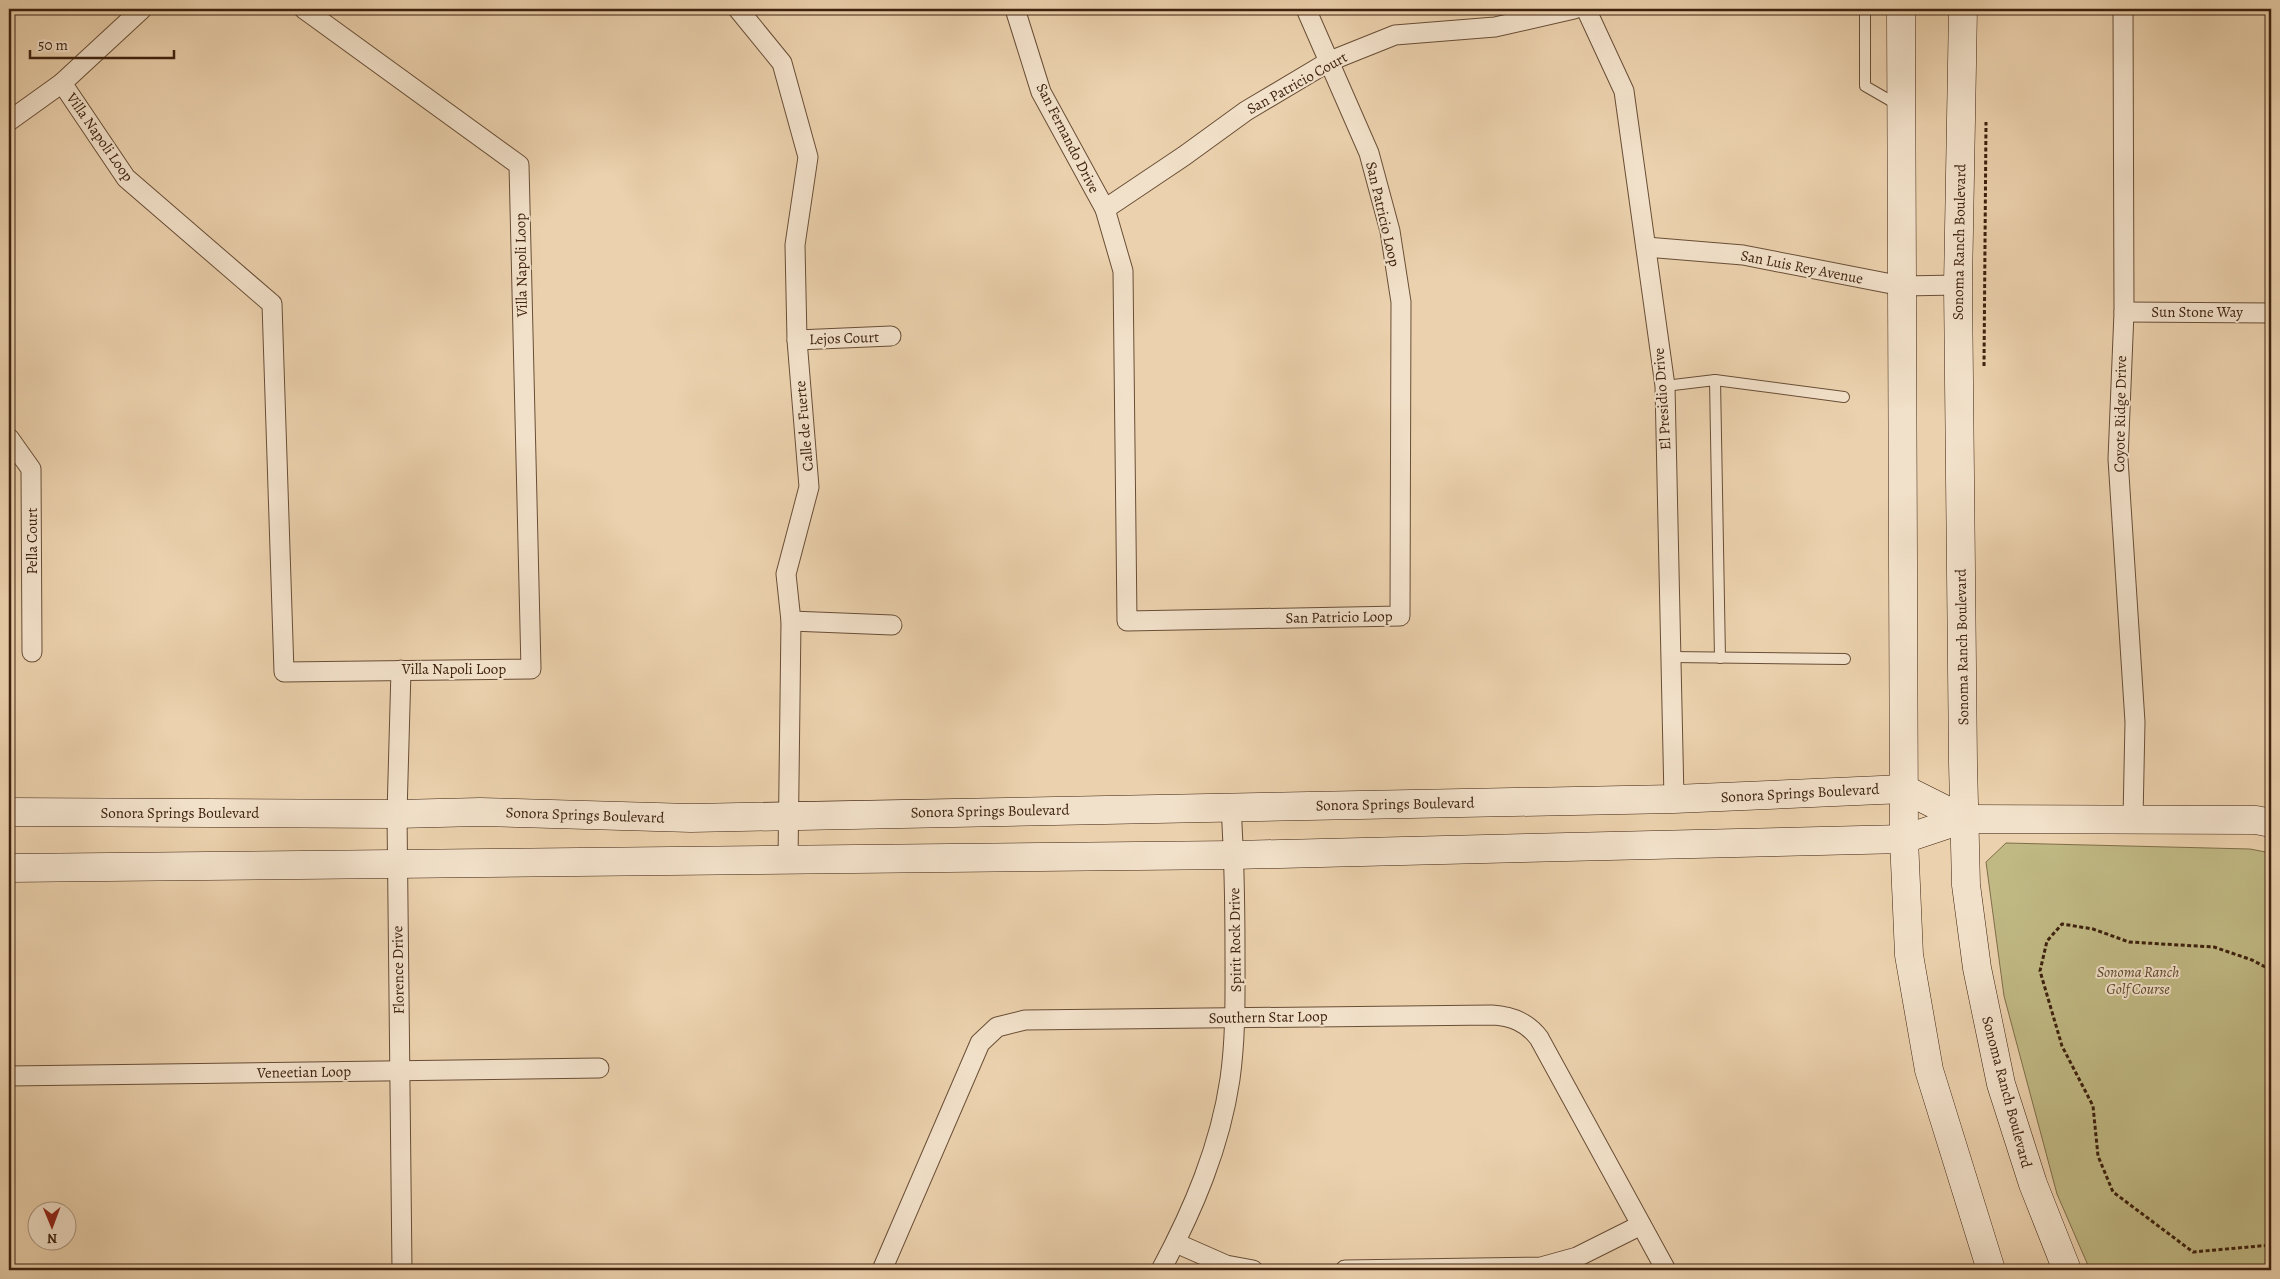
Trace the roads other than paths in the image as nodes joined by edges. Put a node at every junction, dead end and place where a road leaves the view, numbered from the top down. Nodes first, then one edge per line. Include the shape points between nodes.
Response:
1 (142, 9) edge
2 (304, 9) edge
3 (738, 9) edge
4 (1015, 9) edge
5 (1306, 9) edge
6 (1574, 9) edge
7 (1586, 9) edge
8 (1865, 9) edge
9 (1901, 9) edge
10 (1962, 9) edge
11 (2123, 9) edge
12 (1330, 61) junction
13 (62, 82) junction
14 (1902, 107) junction
15 (9, 121) edge
16 (1105, 208) junction
17 (1646, 247) junction
18 (1958, 285) junction
19 (1902, 286) junction
20 (2124, 312) junction
21 (2271, 313) edge
22 (891, 336) dead end
23 (797, 340) junction
24 (1715, 380) junction
25 (1665, 386) junction
26 (1844, 397) dead end
27 (9, 438) edge
28 (791, 622) junction
29 (892, 625) dead end
30 (32, 652) dead end
31 (1671, 657) junction
32 (1720, 658) junction
33 (1845, 659) dead end
34 (401, 670) junction
35 (1904, 789) junction
36 (1674, 799) junction
37 (1231, 807) junction
38 (9, 812) edge
39 (397, 814) junction
40 (788, 816) junction
41 (1964, 819) junction
42 (2133, 819) junction
43 (2271, 823) edge
44 (1904, 839) junction
45 (1234, 855) junction
46 (788, 860) junction
47 (397, 864) junction
48 (9, 868) edge
49 (1236, 1017) junction
50 (599, 1068) dead end
51 (400, 1071) junction
52 (9, 1076) edge
53 (1641, 1225) junction
54 (1176, 1243) junction
55 (402, 1270) edge
56 (882, 1270) edge
57 (1161, 1270) edge
58 (1253, 1270) edge
59 (1345, 1270) edge
60 (1382, 1270) edge
61 (1666, 1270) edge
62 (1991, 1270) edge
63 (2067, 1270) edge

1 - 13 street
2 - 34 street, Villa Napoli Loop via 519,164 531,669
3 - 23 street, Calle de Fuerte via 782,63 808,157 795,245
4 - 16 street, San Fernando Drive via 1042,92
5 - 12 street
6 - 12 street, San Patricio Court via 1495,27 1394,35
7 - 17 street, El Presidio Drive via 1624,91
8 - 14 lane via 1865,86
9 - 14 street
10 - 18 street, Sonoma Ranch Boulevard
11 - 20 street, Coyote Ridge Drive
12 - 16 street, San Patricio Court via 1246,111
12 - 16 street, San Patricio Loop via 1369,153 1390,231 1401,302 1400,616 1127,621 1123,271
13 - 15 street
13 - 34 street, Villa Napoli Loop via 126,178 272,304 284,672
14 - 19 street
17 - 19 street, San Luis Rey Avenue via 1743,254
17 - 25 street, El Presidio Drive
18 - 19 street, San Luis Rey Avenue
18 - 41 street, Sonoma Ranch Boulevard
19 - 35 street
20 - 21 street, Sun Stone Way
20 - 42 street, Coyote Ridge Drive via 2118,459 2135,722
22 - 23 street, Lejos Court
23 - 28 street, Calle de Fuerte via 809,486 786,574
24 - 25 lane
24 - 26 lane
24 - 32 lane
25 - 31 street, El Presidio Drive
27 - 30 street, Pella Court via 31,469
28 - 29 street
28 - 40 street, Calle de Fuerte
31 - 32 lane
31 - 36 street, El Presidio Drive
32 - 33 lane
34 - 39 street, Florence Drive
35 - 36 street, Sonora Springs Boulevard
35 - 41 street, Sonora Springs Boulevard
35 - 44 street
36 - 37 street, Sonora Springs Boulevard
37 - 40 street, Sonora Springs Boulevard
37 - 45 street, Spirit Rock Drive
38 - 39 street, Sonora Springs Boulevard
39 - 40 street, Sonora Springs Boulevard
39 - 47 street, Florence Drive
40 - 46 street, Calle de Fuerte
41 - 42 street, Sonora Springs Boulevard
41 - 44 street, Sonora Springs Boulevard
41 - 63 street, Sonoma Ranch Boulevard via 1970,921 1993,1052 2027,1167
42 - 43 street, Sonora Springs Boulevard via 2256,820
44 - 45 street, Sonora Springs Boulevard
44 - 62 street via 1910,955 1929,1070
45 - 46 street, Sonora Springs Boulevard
45 - 49 street, Spirit Rock Drive
46 - 47 street, Sonora Springs Boulevard
47 - 48 street, Sonora Springs Boulevard
47 - 51 street, Florence Drive
49 - 53 street, Southern Star Loop via 1492,1015 1519,1020 1539,1038
49 - 54 street, Spirit Rock Drive via 1230,1079 1217,1137 1197,1196
49 - 56 street, Southern Star Loop via 1025,1020 997,1027 980,1044
50 - 51 street, Veneetian Loop
51 - 52 street, Veneetian Loop
51 - 55 street, Florence Drive
53 - 60 street via 1577,1257 1541,1267
53 - 61 street, Southern Star Loop
54 - 57 street, Spirit Rock Drive
54 - 58 street via 1226,1265
59 - 60 street

